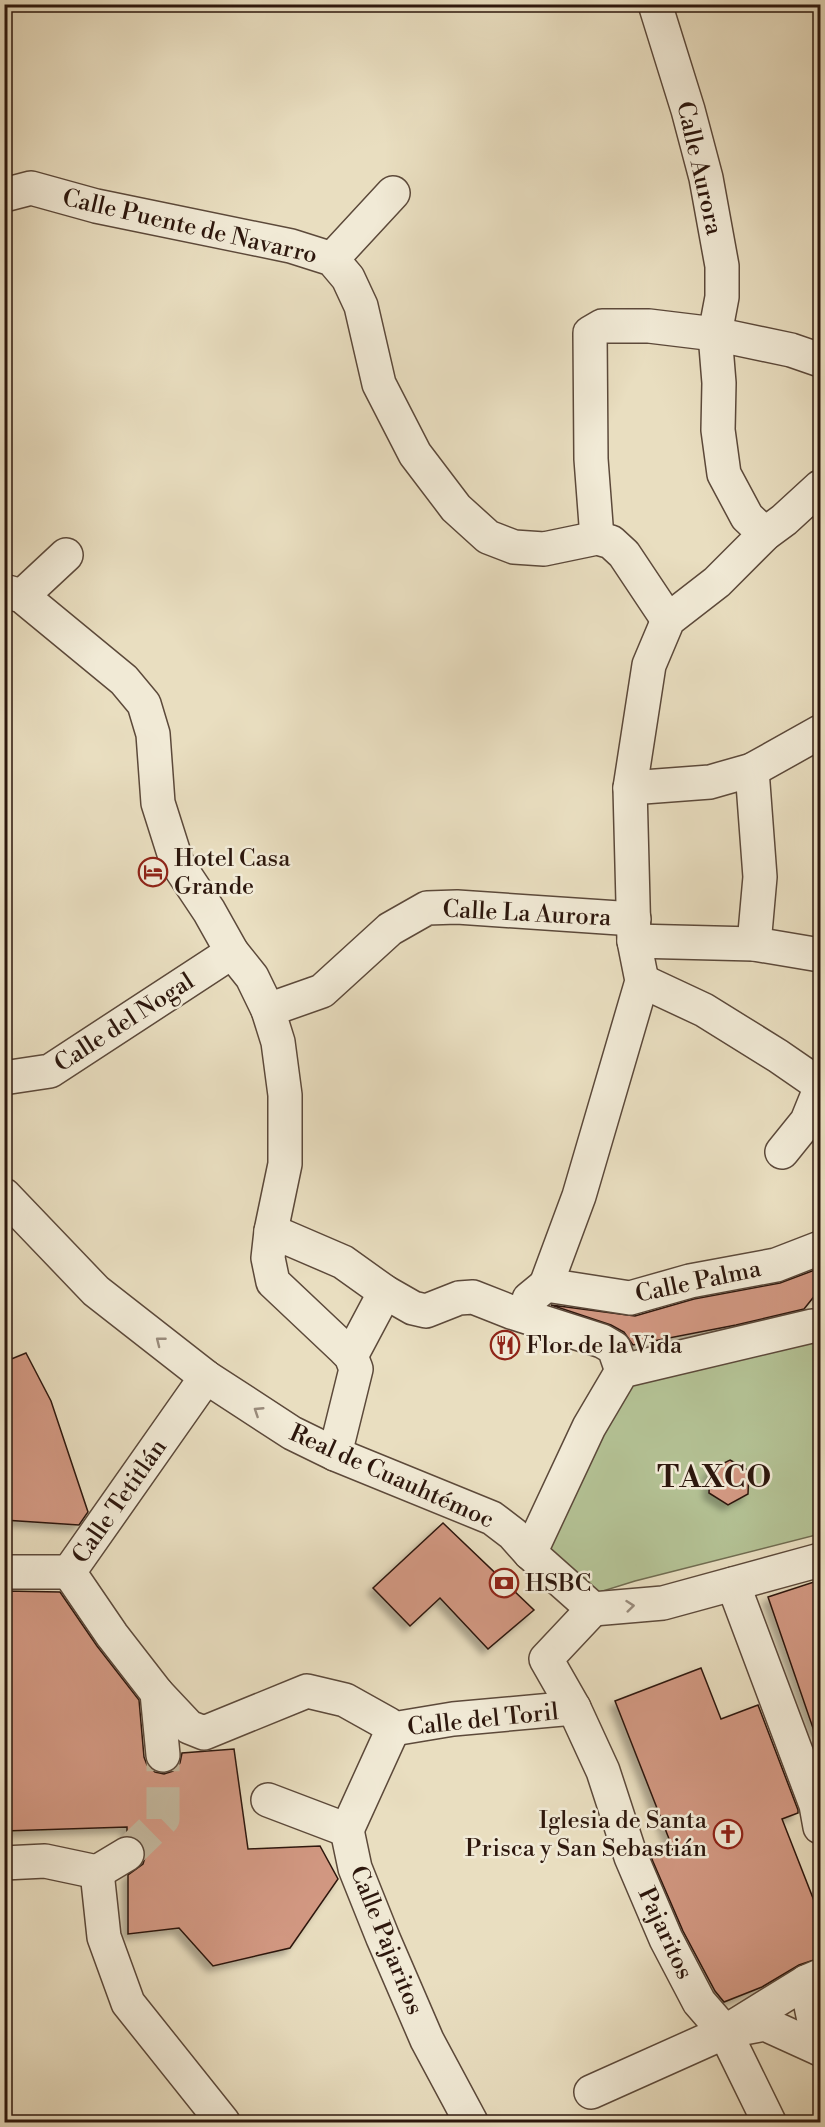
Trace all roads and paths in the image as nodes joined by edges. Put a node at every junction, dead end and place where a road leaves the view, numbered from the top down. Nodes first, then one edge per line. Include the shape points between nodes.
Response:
1 (654, 5) edge
2 (393, 193) dead end
3 (4, 195) edge
4 (332, 259) junction
5 (715, 334) junction
6 (820, 360) edge
7 (820, 487) edge
8 (765, 534) junction
9 (597, 538) junction
10 (66, 555) dead end
11 (14, 593) edge
12 (668, 620) junction
13 (820, 732) edge
14 (752, 770) junction
15 (630, 788) junction
16 (634, 930) junction
17 (754, 944) junction
18 (232, 952) junction
19 (820, 955) edge
20 (642, 981) junction
21 (268, 1010) junction
22 (10, 1077) dead end
23 (820, 1087) edge
24 (782, 1152) dead end
25 (4, 1195) edge
26 (271, 1231) junction
27 (820, 1248) edge
28 (546, 1285) junction
29 (386, 1292) junction
30 (511, 1312) junction
31 (818, 1327) edge
32 (351, 1356) junction
33 (622, 1371) junction
34 (206, 1377) junction
35 (335, 1454) junction
36 (530, 1553) junction
37 (820, 1560) edge
38 (4, 1572) edge
39 (69, 1572) junction
40 (733, 1584) junction
41 (593, 1610) junction
42 (156, 1693) junction
43 (574, 1708) junction
44 (393, 1729) junction
45 (163, 1755) tunnel mouth
46 (268, 1800) dead end
47 (820, 1827) edge
48 (347, 1830) junction
49 (128, 1854) tunnel mouth
50 (4, 1863) edge
51 (97, 1872) junction
52 (813, 1979) edge
53 (725, 2032) junction
54 (820, 2049) edge
55 (591, 2092) dead end
56 (223, 2122) edge
57 (471, 2122) edge
58 (769, 2122) edge

1 - 5 street, Calle Aurora via 706,178 722,266 722,297
2 - 4 street
3 - 4 street, Calle Puente de Navarro via 31,188 96,206 291,246
4 - 9 street, Calle Puente de Navarro via 348,278 361,306 379,384 415,454 456,508 488,537 514,548 544,549
5 - 6 street
5 - 8 street, Calle Aurora via 718,430 724,474 747,517
5 - 9 street via 650,326 602,326 590,333 591,459
7 - 8 street
8 - 12 street via 717,582
9 - 12 street via 611,542 624,554
10 - 11 street
11 - 18 street via 124,680 144,704 153,734 158,803 177,863
12 - 15 street via 649,665
13 - 14 street
14 - 15 street via 710,782
14 - 17 street via 760,877
15 - 16 street
16 - 17 street, Calle La Aurora
16 - 20 street
16 - 21 street, Calle La Aurora via 457,907 427,908 390,929 322,992
17 - 19 street, Calle La Aurora
18 - 21 street via 252,977
18 - 22 street, Calle del Nogal via 51,1071
20 - 23 street via 704,1010
20 - 28 street via 579,1196
21 - 26 street via 278,1042 285,1095 285,1164
23 - 24 street via 807,1121
34 -> 25 street, Real de Cuauhtémoc via 96,1291
26 - 29 street via 343,1262
26 - 32 street via 268,1258 273,1282
27 - 28 street, Calle Palma via 776,1265 690,1281 630,1298
28 - 30 street
29 - 30 street via 426,1311 459,1298 473,1297
29 - 32 street
30 - 33 street via 602,1341 614,1348
31 - 33 street
32 - 35 street via 356,1369
33 - 36 street via 589,1427
35 -> 34 street, Real de Cuauhtémoc via 292,1433
34 - 39 street, Calle Tetitlán
35 - 36 street, Real de Cuauhtémoc via 492,1518
36 - 41 street, Real de Cuauhtémoc
37 - 40 street
38 - 39 street, Calle Tetitlán
39 - 42 street
41 -> 40 street via 663,1603
40 - 47 street via 816,1805
41 - 43 street, Pajaritos via 546,1659
42 - 44 street, Calle del Toril via 189,1727 204,1734 307,1691 345,1700
42 - 45 street
43 - 44 street, Calle del Toril via 453,1719
43 - 53 street, Pajaritos via 603,1770 631,1857 666,1939 699,2002
44 - 48 street, Calle del Toril
46 - 48 street
48 - 57 street, Calle Pajaritos via 355,1868 383,1938 427,2040
49 - 51 street
50 - 51 street via 45,1861
51 - 56 street via 104,1937 128,2003
52 - 53 street
52 - 54 street
53 - 54 street via 765,2024
53 - 55 street
53 - 58 street, Pajaritos

